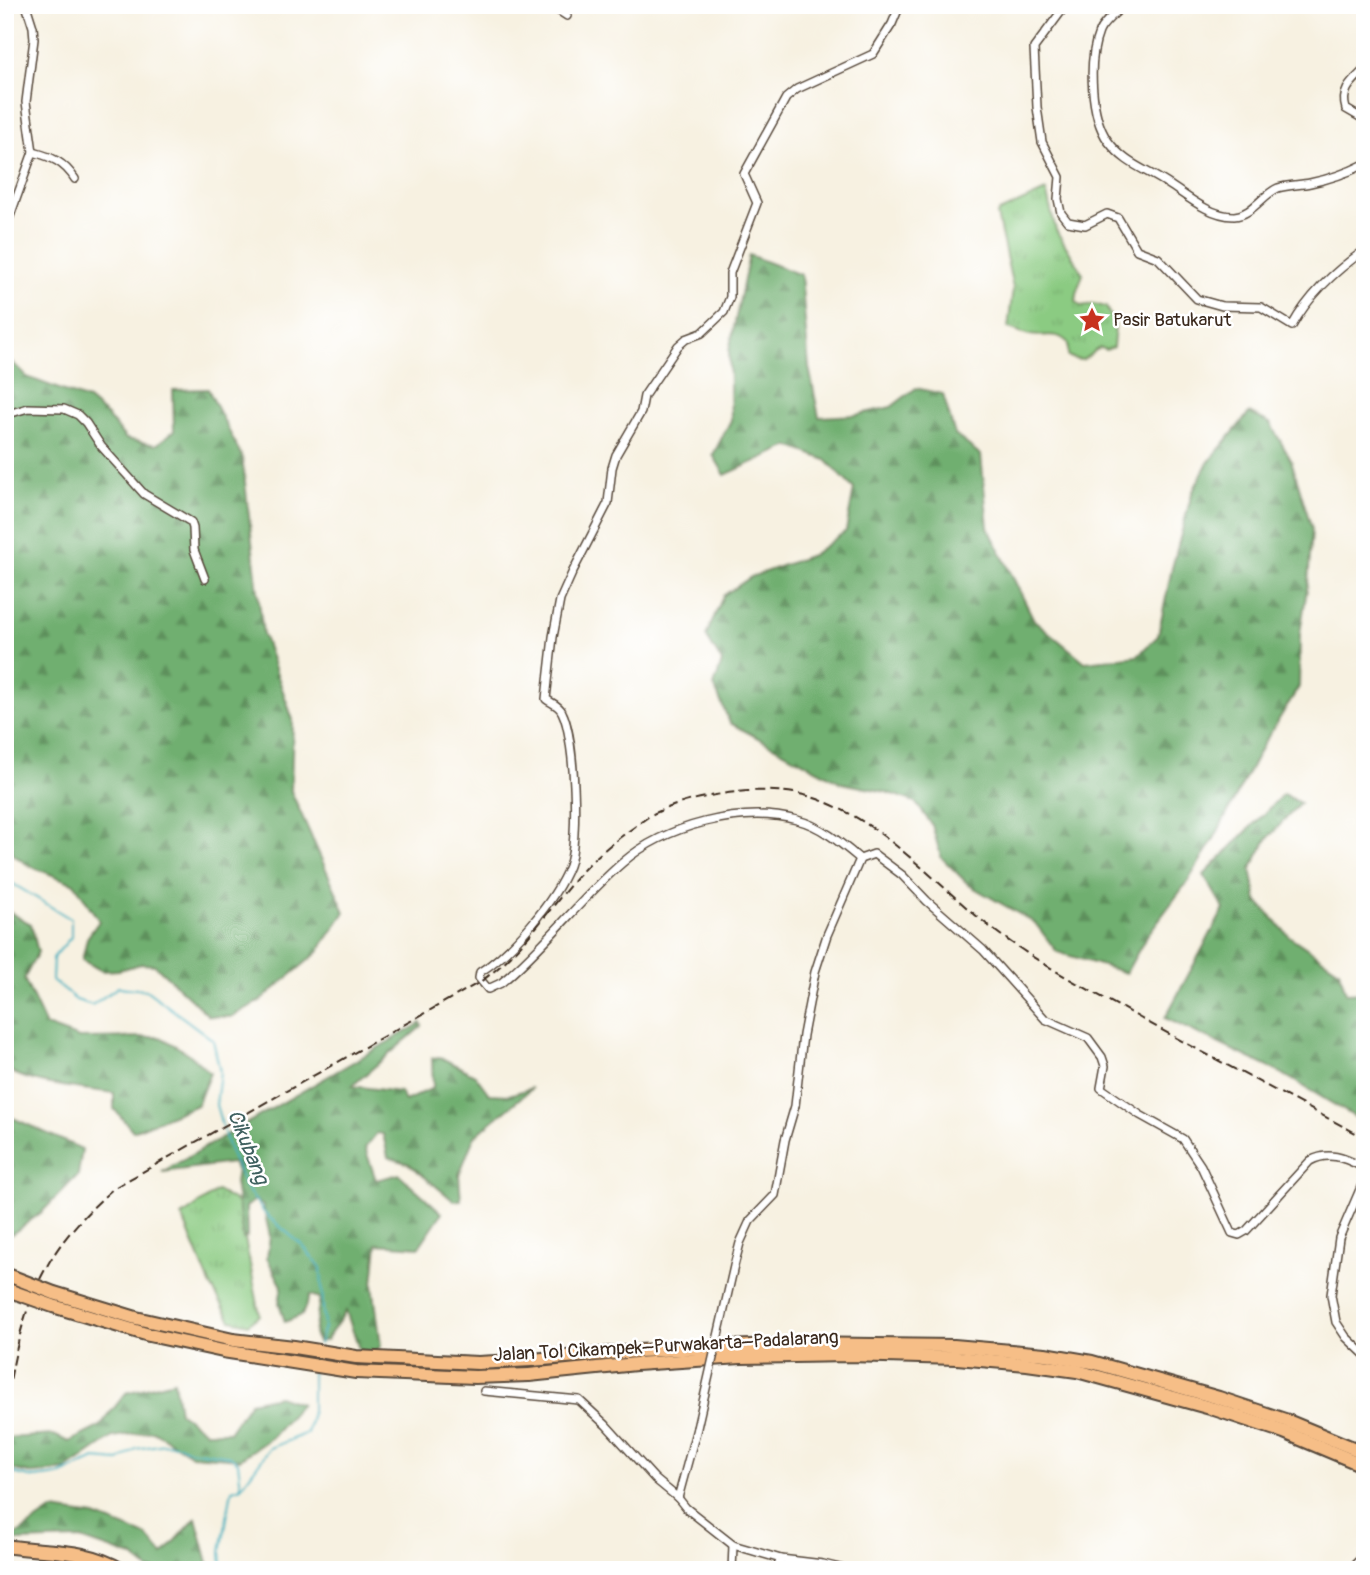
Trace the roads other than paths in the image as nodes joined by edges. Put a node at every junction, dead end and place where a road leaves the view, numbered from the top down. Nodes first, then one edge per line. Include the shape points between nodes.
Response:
1 (26, 5) edge
2 (550, 5) edge
3 (900, 5) edge
4 (1066, 5) edge
5 (1124, 5) edge
6 (567, 16) dead end
7 (1365, 69) edge
8 (1365, 120) edge
9 (33, 152) junction
10 (1365, 164) edge
11 (75, 179) dead end
12 (5, 230) edge
13 (1365, 250) edge
14 (5, 415) edge
15 (205, 579) dead end
16 (860, 859) junction
17 (1365, 1168) edge
18 (1365, 1178) edge
19 (5, 1274) edge
20 (5, 1289) edge
21 (1365, 1355) edge
22 (484, 1391) dead end
23 (1365, 1453) edge
24 (1365, 1466) edge
25 (678, 1498) junction
26 (733, 1545) junction
27 (5, 1546) edge
28 (1365, 1555) edge
29 (781, 1559) junction
30 (122, 1570) edge
31 (732, 1570) edge
32 (776, 1570) edge
33 (848, 1570) edge
34 (1349, 1570) edge

1 - 9 street via 34,39 26,102
2 - 6 street
3 - 16 street via 873,54 786,98 744,174 757,203 730,272 726,308 705,332 678,346 644,396 641,412 616,454 608,503 563,594 546,699 562,712 573,755 571,860 545,906 478,978 488,989 501,983 622,863 647,844 687,827 739,815 774,815 814,827
4 - 13 street via 1034,48 1042,142 1060,177 1058,199 1068,222 1085,225 1107,214 1118,218 1137,250 1158,258 1197,299 1222,306 1261,307 1292,326 1311,297
5 - 10 street via 1099,33 1093,95 1097,120 1107,140 1134,167 1201,206 1235,216 1276,189 1337,177
7 - 8 street via 1347,87 1344,99 1346,109
9 - 11 street via 63,163
9 - 12 street
14 - 15 street via 28,408 52,408 82,418 100,446 144,494 191,522 194,550
16 - 17 street via 874,853 895,869 983,950 1045,1019 1088,1038 1102,1057 1101,1088 1183,1139 1232,1233 1243,1233 1316,1158 1334,1155
16 - 25 street, bridge via 815,972 795,1106 775,1195 750,1221 740,1243
18 - 21 street via 1339,1238 1332,1295 1336,1322
19 - 23 highway, Jalan Tol Cikampek–Purwakarta–Padalarang, bridge via 136,1318 233,1340 356,1357 478,1363 808,1344 954,1346 1045,1354 1092,1362 1219,1398
20 - 24 highway, Jalan Tol Cikampek–Purwakarta–Padalarang, bridge via 149,1335 356,1372 475,1377 848,1355 1027,1364 1077,1371 1214,1409
22 - 25 street via 579,1399
25 - 26 street
26 - 29 street
26 - 31 street
27 - 30 highway via 89,1555
28 - 34 street
29 - 32 street
29 - 33 street

